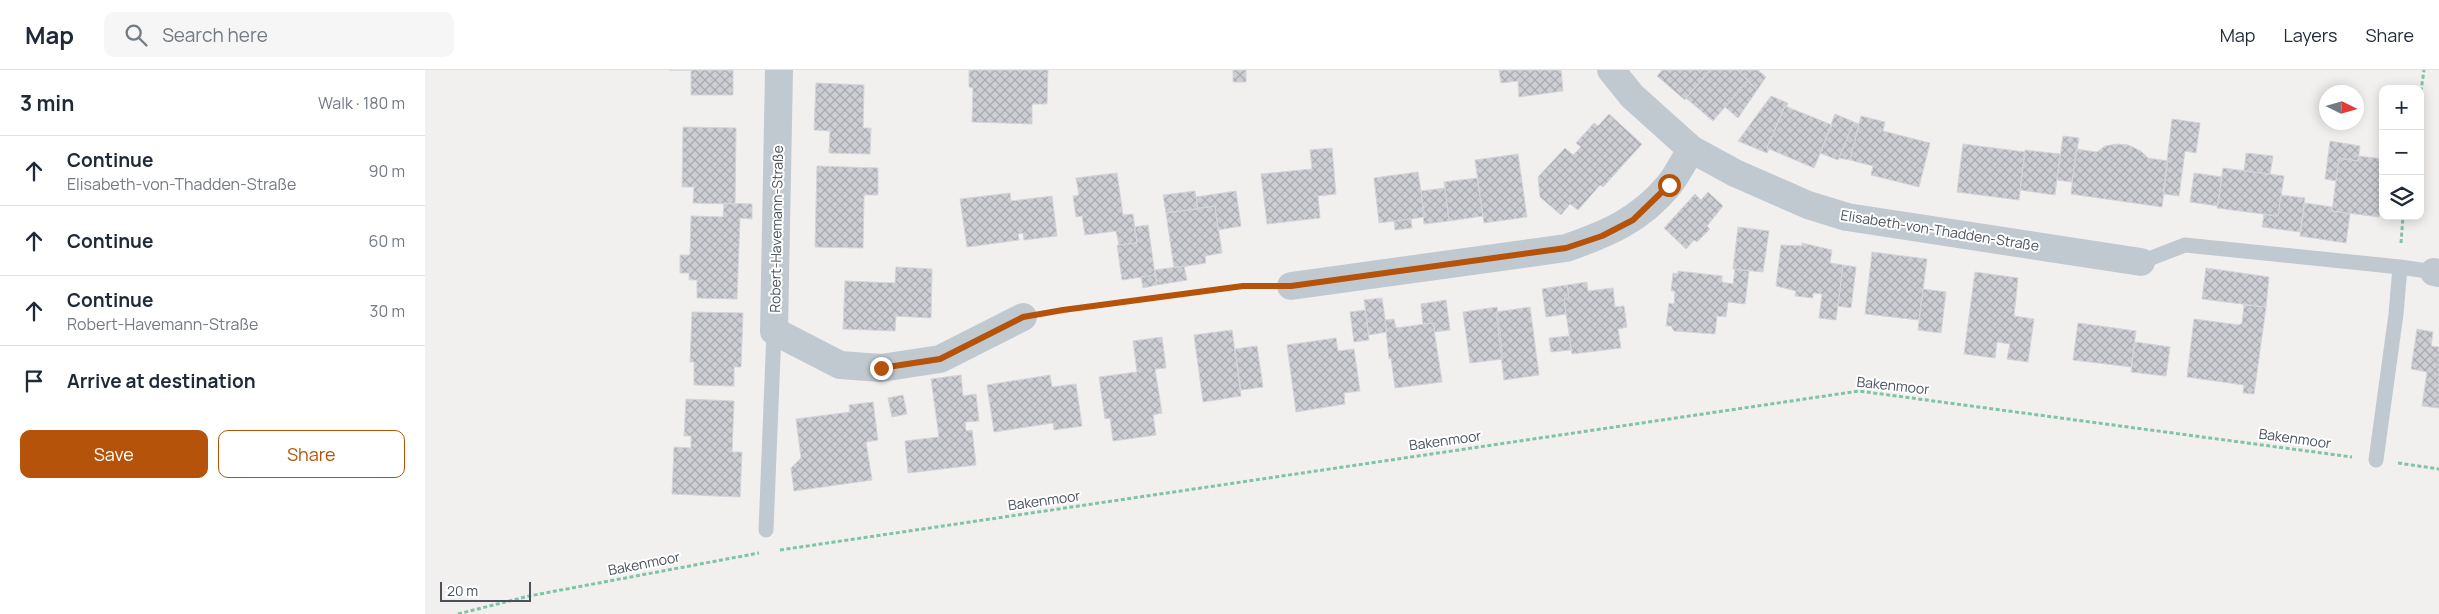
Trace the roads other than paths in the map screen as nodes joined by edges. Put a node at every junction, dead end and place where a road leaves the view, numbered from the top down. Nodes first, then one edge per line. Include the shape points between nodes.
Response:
1 (779, 70) edge
2 (1611, 70) edge
3 (1691, 149) junction
4 (2141, 262) joint
5 (2400, 266) junction
6 (2437, 272) edge
7 (1291, 286) road end
8 (1023, 317) road end
9 (774, 331) junction
10 (2376, 460) road end
11 (766, 530) dead end

1 - 9 street, Robert-Havemann-Straße
2 - 3 street, Elisabeth-von-Thadden-Straße via 1632,96
3 - 4 street, Elisabeth-von-Thadden-Straße via 1800,202 1847,217
3 - 7 street via 1663,191 1633,220 1602,236 1566,248
4 - 5 lane via 2185,245
5 - 6 lane
5 - 10 lane
8 - 9 street, Robert-Havemann-Straße via 940,359 881,368 840,365
9 - 11 lane

